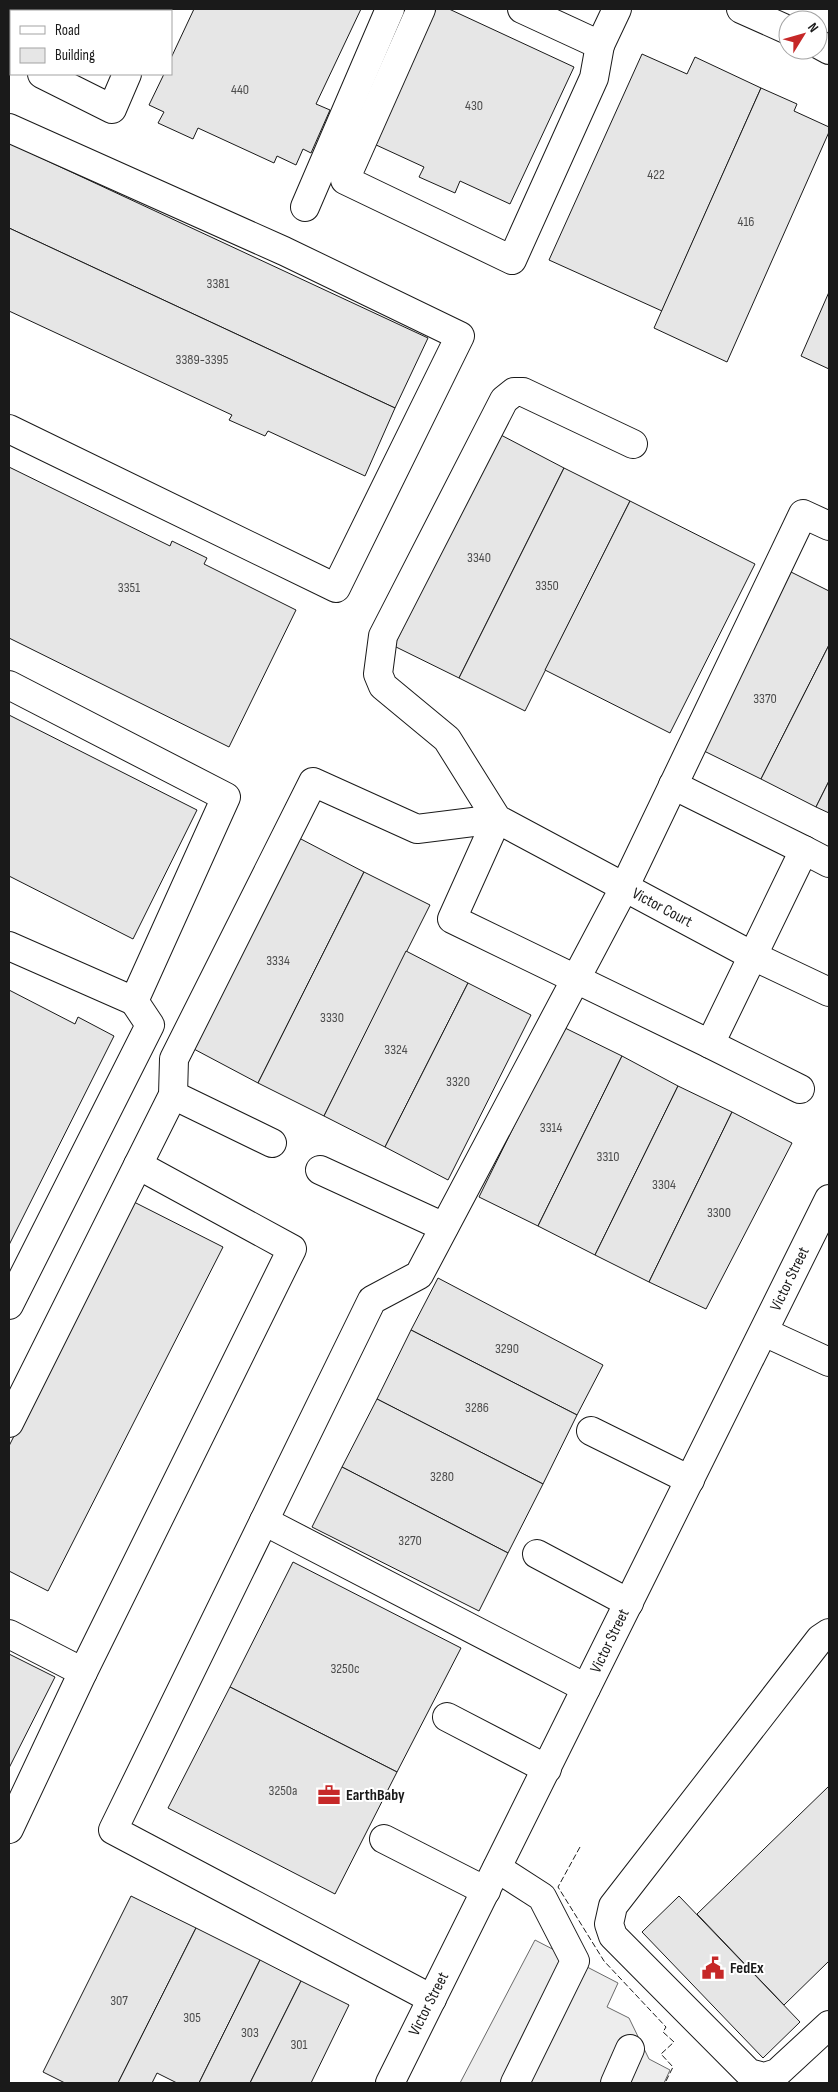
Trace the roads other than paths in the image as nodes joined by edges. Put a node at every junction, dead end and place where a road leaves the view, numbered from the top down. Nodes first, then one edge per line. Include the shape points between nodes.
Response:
1 (390, 9) edge
2 (421, 9) edge
3 (522, 9) edge
4 (617, 9) edge
5 (741, 9) edge
6 (778, 26) edge
7 (600, 45) junction
8 (44, 75) edge
9 (127, 75) edge
10 (9, 128) edge
11 (305, 207) dead end
12 (9, 429) edge
13 (633, 444) dead end
14 (829, 526) edge
15 (9, 686) edge
16 (674, 785) junction
17 (497, 820) junction
18 (804, 850) junction
19 (829, 863) edge
20 (624, 888) junction
21 (9, 946) edge
22 (753, 956) junction
23 (574, 980) junction
24 (829, 992) edge
25 (134, 1001) junction
26 (710, 1044) junction
27 (800, 1088) dead end
28 (173, 1095) junction
29 (272, 1143) dead end
30 (138, 1165) junction
31 (320, 1170) dead end
32 (829, 1199) edge
33 (444, 1227) junction
34 (9, 1306) edge
35 (764, 1332) junction
36 (829, 1362) edge
37 (9, 1423) edge
38 (591, 1431) dead end
39 (690, 1480) junction
40 (264, 1521) junction
41 (537, 1554) dead end
42 (628, 1603) junction
43 (829, 1633) edge
44 (9, 1634) edge
45 (82, 1672) junction
46 (586, 1688) junction
47 (447, 1717) dead end
48 (547, 1769) junction
49 (9, 1829) edge
50 (384, 1839) dead end
51 (492, 1879) junction
52 (432, 1999) junction
53 (829, 2025) edge
54 (630, 2049) dead end
55 (390, 2083) edge
56 (515, 2083) edge
57 (615, 2083) edge

1 - 11 street
2 - 7 street via 345,180 512,260 594,78
3 - 7 street
4 - 7 street
5 - 6 street
8 - 9 street via 112,109
10 - 12 street via 284,251 460,336 336,588
13 - 17 street via 523,392 514,392 504,400 383,636 378,674 383,686 447,740
14 - 16 street via 803,514
15 - 25 street via 226,797
16 - 18 street
16 - 20 street
17 - 20 street, Victor Court
17 - 23 street via 452,919
17 - 28 street via 417,828 313,782 174,1059
18 - 19 street
18 - 22 street
20 - 22 street, Victor Court
20 - 23 street
21 - 25 street
22 - 24 street, Victor Court
22 - 26 street
23 - 26 street
23 - 33 street
25 - 34 street via 150,1025
26 - 27 street
28 - 29 street
28 - 30 street
30 - 37 street
30 - 45 street via 292,1248
31 - 33 street
32 - 35 street, Victor Street
33 - 40 street via 419,1275 372,1300
35 - 36 street
35 - 39 street, Victor Street
38 - 39 street
39 - 42 street, Victor Street
40 - 46 street
40 - 52 street via 113,1830
41 - 42 street
42 - 46 street, Victor Street
43 - 53 street via 820,1639 614,1906 609,1924 613,1936 750,2073 764,2077 777,2073
44 - 45 street
45 - 49 street
46 - 48 street, Victor Street
47 - 48 street
48 - 51 street, Victor Street
50 - 51 street
51 - 52 street, Victor Street
51 - 56 street via 542,1897 575,1961
52 - 55 street, Victor Street
54 - 57 street

